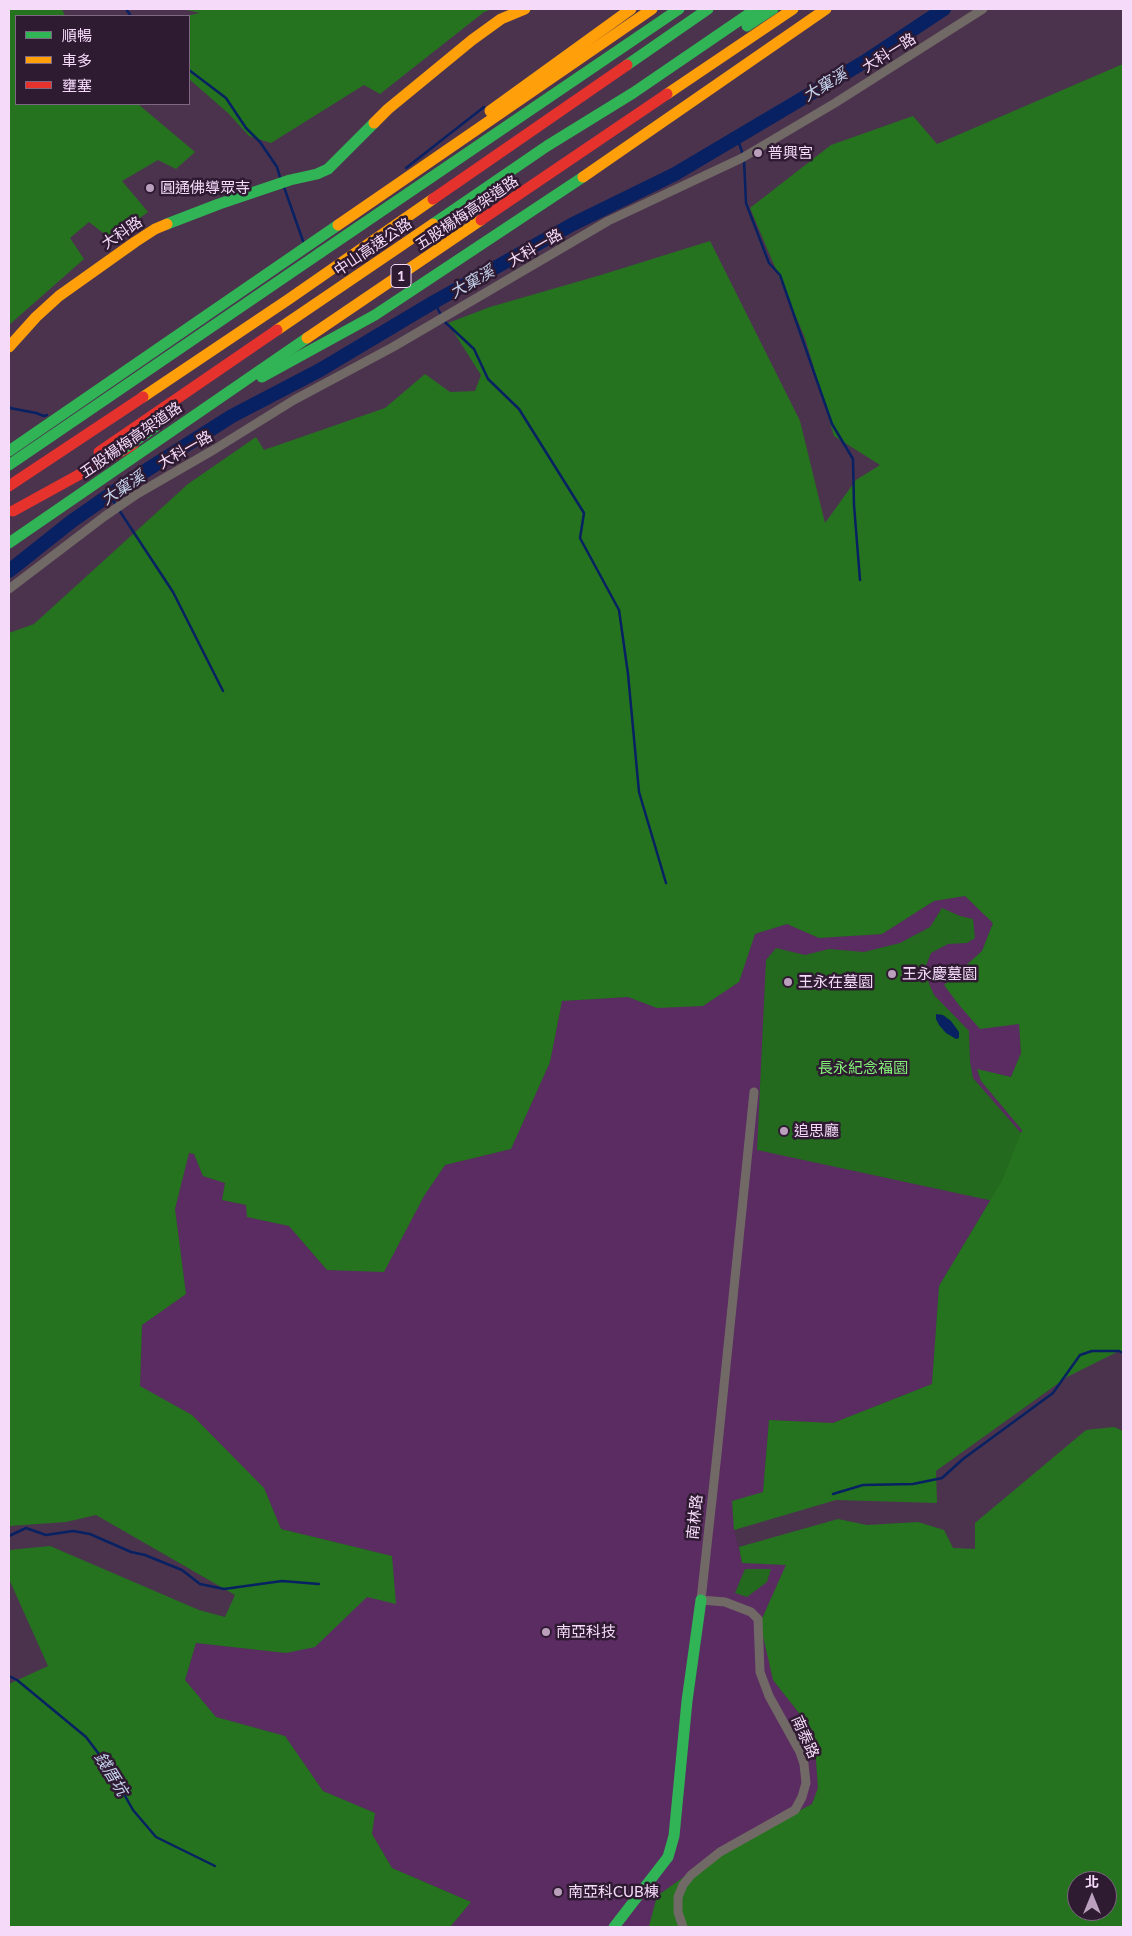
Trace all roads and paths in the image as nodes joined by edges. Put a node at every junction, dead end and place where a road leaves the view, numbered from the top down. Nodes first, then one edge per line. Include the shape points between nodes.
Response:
1 (524, 9) edge
2 (631, 9) edge
3 (652, 9) edge
4 (679, 9) edge
5 (708, 9) edge
6 (756, 9) edge
7 (773, 9) edge
8 (793, 9) edge
9 (826, 9) edge
10 (983, 9) edge
11 (633, 93) junction
12 (547, 158) junction
13 (9, 347) edge
14 (9, 451) edge
15 (51, 458) junction
16 (9, 465) edge
17 (9, 486) edge
18 (11, 512) edge
19 (9, 535) edge
20 (9, 543) edge
21 (9, 589) edge
22 (754, 1092) dead end
23 (701, 1600) junction
24 (614, 1927) edge
25 (683, 1927) edge

1 - 13 main road, 大科路 via 501,19 472,40 388,109 328,169 219,204 155,229 59,296
2 - 15 main road via 314,235 157,372
3 - 14 main road, bridge
4 - 16 main road, bridge
5 - 15 main road, 中山高速公路 via 297,294
6 - 11 main road, 中山高速公路 / 1
7 - 12 main road
8 - 20 main road, 五股楊梅高架道路 / 1, bridge
9 - 18 main road via 511,226 375,315
10 - 21 street, 大科一路 via 742,158 608,221 393,347 294,400 137,494
11 - 12 main road
11 - 18 main road, 中山高速公路 / 1 via 547,146
12 - 19 main road, bridge via 102,464
15 - 17 main road, 中山高速公路
22 - 23 street, 南林路
23 - 24 main road, 南林路 via 674,1836 668,1857
23 - 25 street, 南泰路 via 725,1602 751,1612 758,1620 760,1672 769,1696 800,1752 806,1783 794,1810 720,1852 691,1875 678,1897

